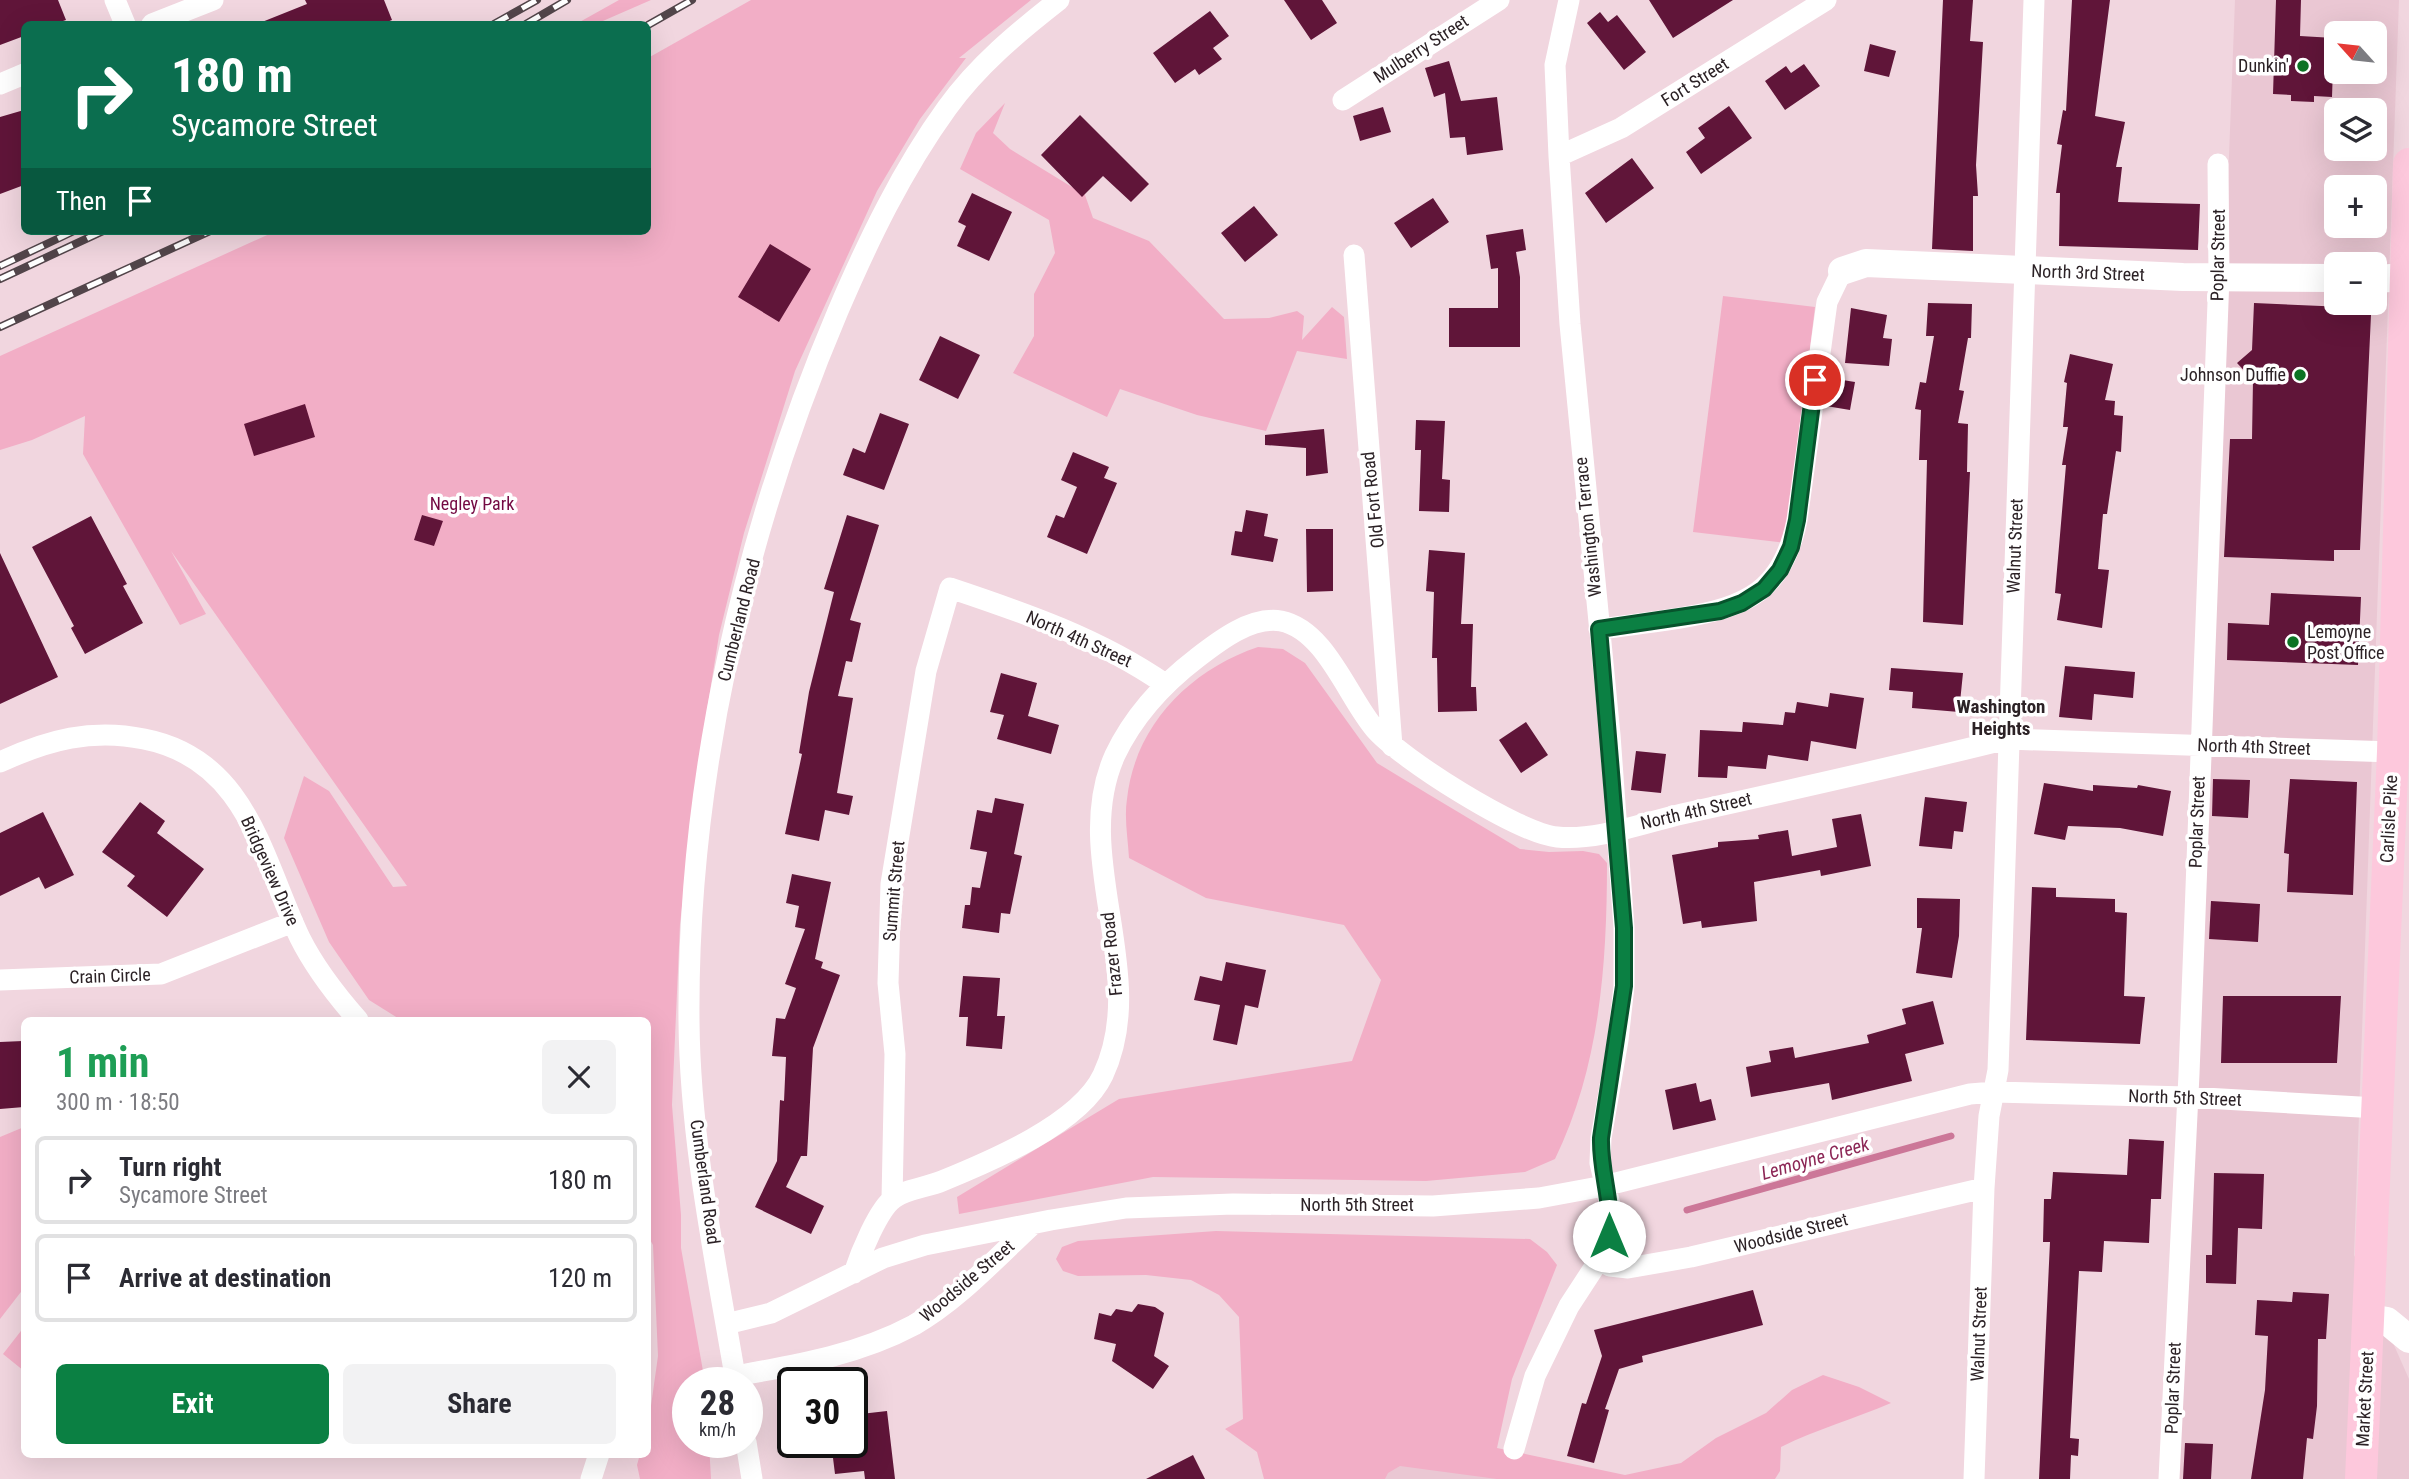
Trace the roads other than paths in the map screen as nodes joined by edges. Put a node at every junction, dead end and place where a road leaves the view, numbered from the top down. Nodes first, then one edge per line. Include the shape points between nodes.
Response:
1 (115, 0) edge
2 (213, 0) edge
3 (1059, 0) edge
4 (1499, 0) edge
5 (1569, 0) edge
6 (1826, 0) edge
7 (2034, 0) edge
8 (124, 21) edge
9 (160, 21) edge
10 (21, 75) edge
11 (0, 84) edge
12 (1343, 100) dead end
13 (1559, 156) junction
14 (2218, 164) dead end
15 (2409, 164) edge
16 (1354, 255) dead end
17 (2025, 270) junction
18 (1842, 271) joint
19 (2219, 276) junction
20 (2408, 277) edge
21 (2324, 278) edge
22 (2387, 278) edge
23 (2405, 448) edge
24 (950, 588) joint
25 (2402, 601) edge
26 (1599, 629) junction
27 (1165, 684) junction
28 (2007, 739) junction
29 (2199, 745) junction
30 (1392, 746) junction
31 (2393, 752) junction
32 (0, 762) edge
33 (1617, 830) junction
34 (2398, 867) edge
35 (293, 922) junction
36 (0, 980) edge
37 (356, 1017) edge
38 (1994, 1092) junction
39 (2187, 1097) junction
40 (2377, 1108) junction
41 (1604, 1186) junction
42 (1984, 1188) junction
43 (892, 1199) junction
44 (1034, 1223) junction
45 (1598, 1260) junction
46 (853, 1273) junction
47 (2370, 1318) junction
48 (726, 1324) junction
49 (2409, 1339) edge
50 (733, 1367) edge
51 (763, 1373) edge
52 (1514, 1449) dead end
53 (598, 1458) edge
54 (749, 1458) edge
55 (592, 1479) edge
56 (752, 1479) edge
57 (1974, 1479) edge
58 (2169, 1479) edge
59 (2361, 1479) edge

1 - 8 street
2 - 9 street
3 - 48 street, Cumberland Road via 976,73 947,108 875,228 801,403 737,620 697,860 689,1021 697,1132
4 - 12 street, Mulberry Street
5 - 13 street, Washington Terrace via 1555,65
6 - 13 street, Fort Street via 1621,128
7 - 17 street, Walnut Street
10 - 11 street
13 - 26 street, Washington Terrace
14 - 19 street, Poplar Street
15 - 20 main road
16 - 30 street, Old Fort Road
17 - 18 street, North 3rd Street via 1866,262
17 - 19 street, North 3rd Street
17 - 28 street, Walnut Street
18 - 26 street via 1827,302 1797,520 1780,570 1764,589 1720,611
19 - 21 street, North 3rd Street
19 - 29 street, Poplar Street
20 - 22 street
20 - 23 main road, Carlisle Pike
23 - 25 main road, Carlisle Pike
24 - 27 street, North 4th Street via 1128,658
24 - 43 street, Summit Street via 926,671 891,884
25 - 31 main road, Carlisle Pike
26 - 33 street, Washington Terrace
27 - 30 street, North 4th Street via 1240,629 1286,623 1325,652 1364,715
27 - 43 street, Frazer Road via 1130,728 1101,797 1103,875 1117,1001 1112,1046 1098,1086 1054,1124 992,1159
28 - 29 street, North 4th Street
28 - 33 street, North 4th Street
28 - 38 street, Walnut Street
29 - 31 street, North 4th Street
29 - 39 street, Poplar Street
30 - 33 street, North 4th Street via 1506,817 1545,835 1583,836
31 - 34 main road, Carlisle Pike
32 - 35 street, Bridgeview Drive via 64,737 94,733 155,741 199,760 233,794 252,824
33 - 41 street, Washington Terrace via 1624,986 1601,1138
34 - 40 main road, Carlisle Pike
35 - 36 street, Crain Circle via 161,974
35 - 37 street, Bridgeview Drive via 318,969
38 - 39 street, North 5th Street
38 - 41 street, North 5th Street via 1954,1097
38 - 42 street
39 - 40 street, North 5th Street
39 - 58 street, Poplar Street
40 - 47 main road, Carlisle Pike
41 - 44 street, North 5th Street via 1539,1198 1433,1206 1126,1208
41 - 45 street, Washington Terrace via 1611,1223
42 - 45 street, Woodside Street via 1691,1257 1628,1268
42 - 57 street, Walnut Street
43 - 46 street
44 - 46 street, North 5th Street via 925,1245
44 - 51 street, Woodside Street via 942,1306 915,1324 838,1356
45 - 52 street, Washington Terrace via 1569,1306 1535,1376
46 - 48 street, North 5th Street via 771,1313
47 - 49 street via 2387,1321
47 - 59 main road, Market Street
48 - 50 street, Cumberland Road
53 - 55 street
54 - 56 street

